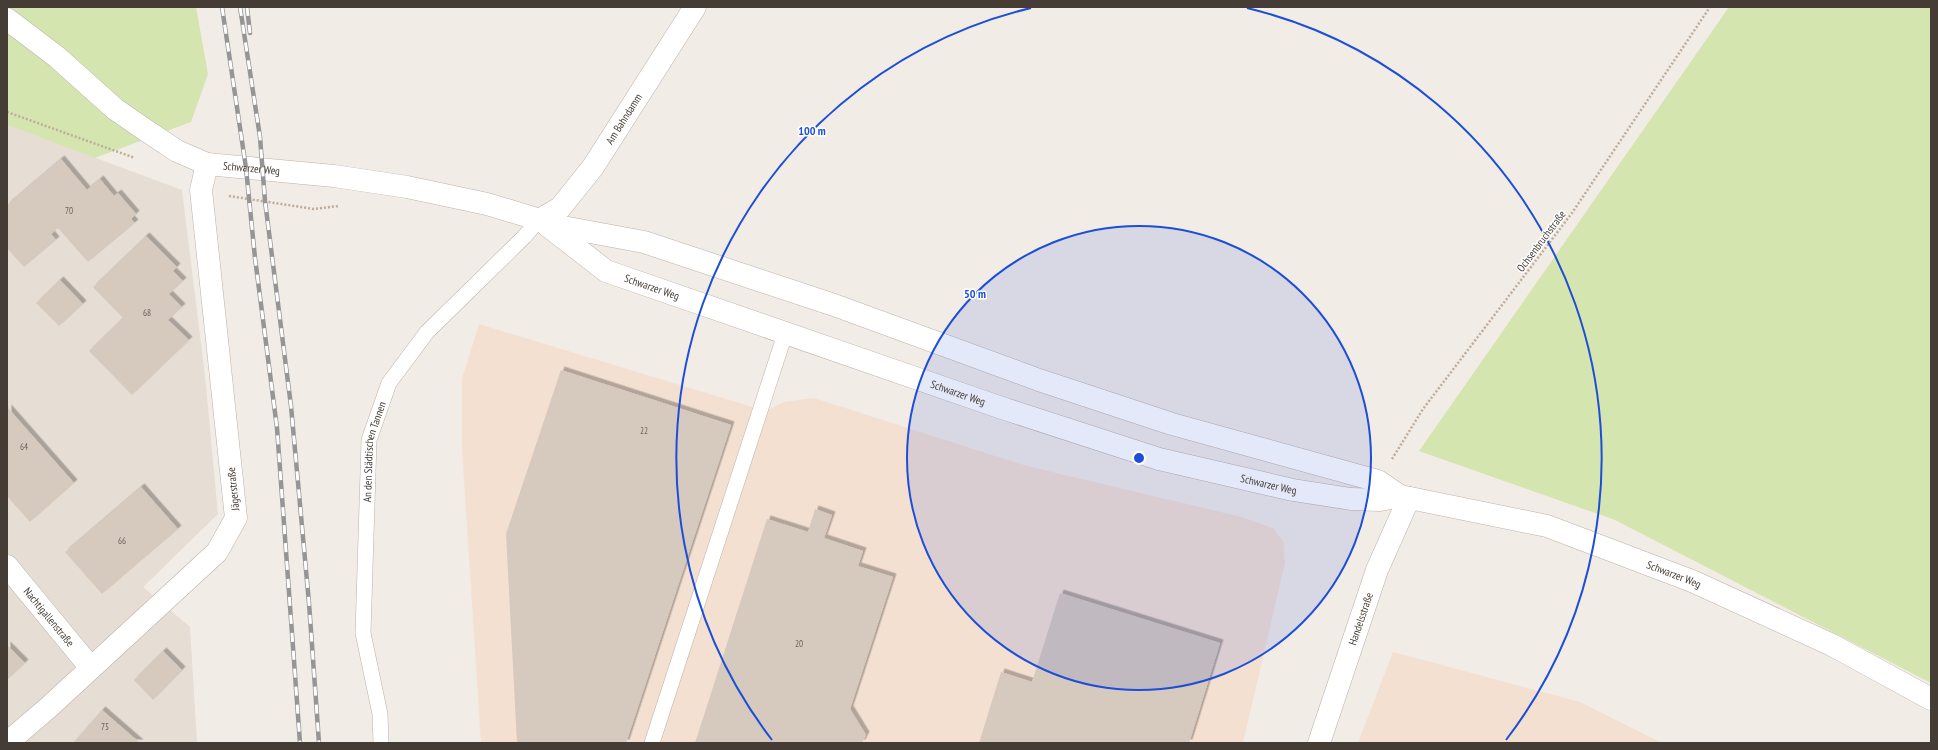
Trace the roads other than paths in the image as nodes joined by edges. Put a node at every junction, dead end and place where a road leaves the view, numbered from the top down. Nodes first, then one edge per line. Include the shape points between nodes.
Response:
1 (696, 7) edge
2 (7, 19) edge
3 (207, 164) junction
4 (539, 220) junction
5 (785, 334) junction
6 (1405, 497) junction
7 (7, 566) edge
8 (91, 668) junction
9 (1931, 699) edge
10 (7, 743) edge
11 (381, 743) edge
12 (652, 743) edge
13 (1319, 743) edge

1 - 4 street, Am Bahndamm via 593,167 560,208
2 - 3 street, Schwarzer Weg via 58,57 115,109 177,151
3 - 4 street, Schwarzer Weg via 408,186 487,204
3 - 8 street, Jägerstraße via 201,198 236,518 217,552
4 - 5 street, Schwarzer Weg via 606,271
4 - 6 street, Schwarzer Weg via 644,242 834,305 1068,390 1172,424 1378,481
4 - 11 lane, An den Städtischen Tannen via 427,332 389,383 369,440 363,633 380,714
5 - 6 street, Schwarzer Weg via 1159,459 1293,490 1380,500
5 - 12 lane
6 - 9 street, Schwarzer Weg via 1547,526 1692,580 1832,646
6 - 13 street, Handelsstraße
7 - 8 street, Nachtigallenstraße
8 - 10 street, Jägerstraße

